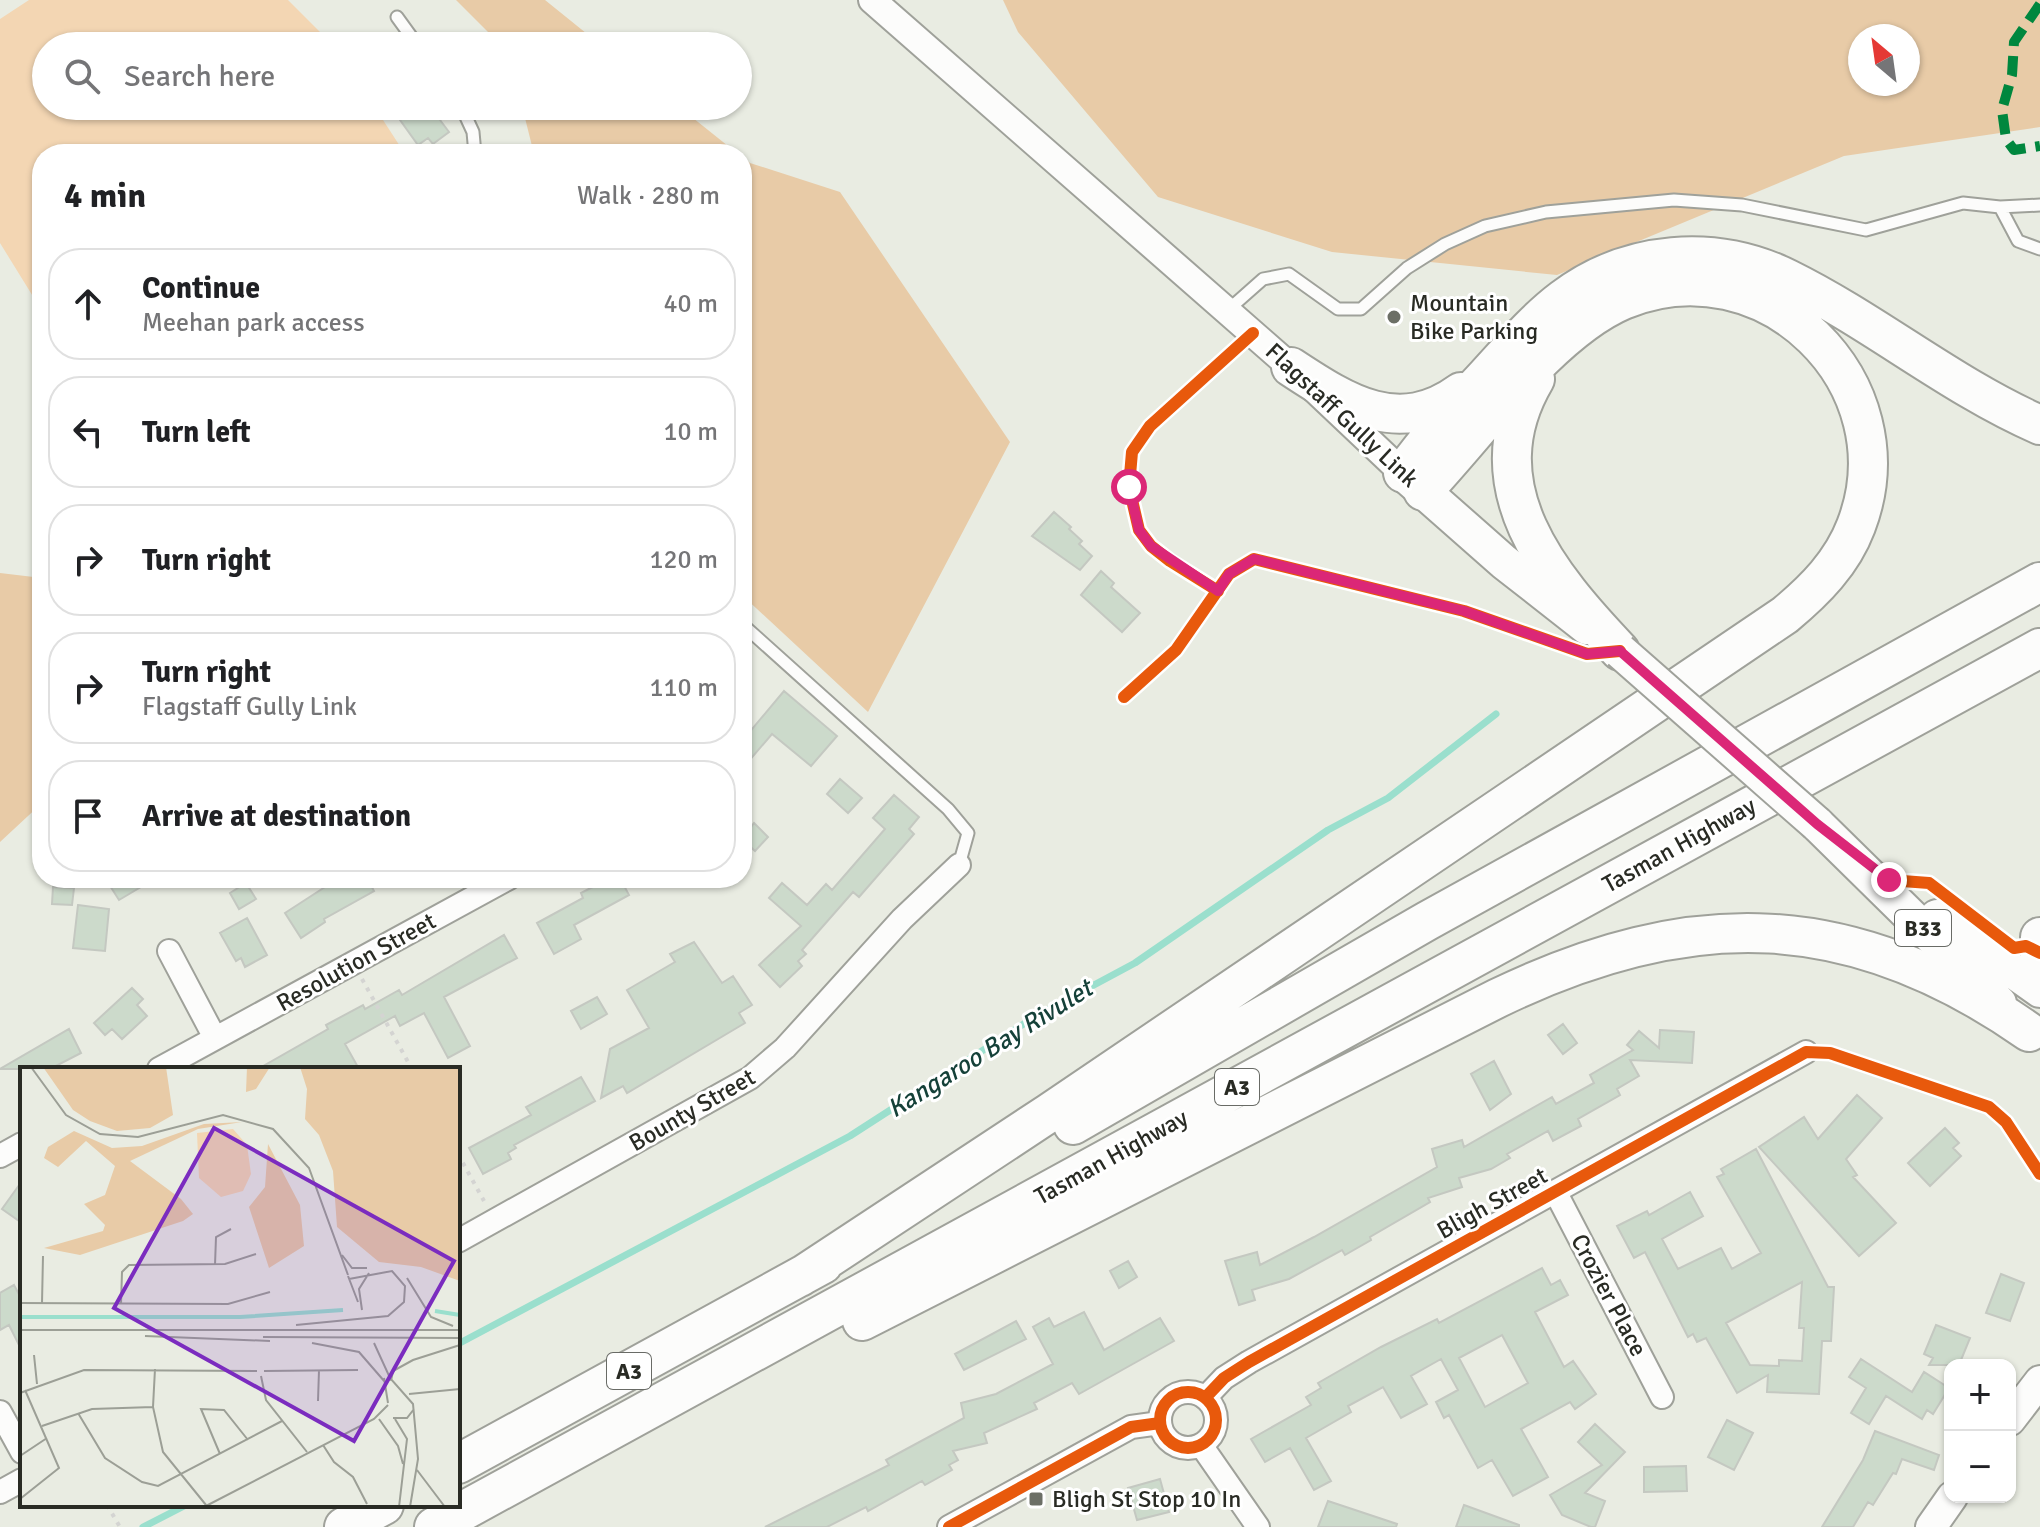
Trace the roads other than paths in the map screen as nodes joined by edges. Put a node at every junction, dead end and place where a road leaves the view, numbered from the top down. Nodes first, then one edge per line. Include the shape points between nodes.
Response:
1 (872, 0) edge
2 (397, 17) dead end
3 (408, 32) edge
4 (467, 120) edge
5 (474, 144) edge
6 (2040, 205) edge
7 (2000, 207) junction
8 (2040, 249) edge
9 (1227, 311) junction
10 (1563, 342) junction
11 (1503, 357) junction
12 (1291, 367) junction
13 (2040, 425) edge
14 (1413, 482) junction
15 (2040, 582) edge
16 (752, 633) edge
17 (2040, 648) edge
18 (1620, 651) junction
19 (1817, 824) junction
20 (959, 865) joint
21 (486, 888) edge
22 (2040, 937) edge
23 (169, 951) dead end
24 (2040, 972) edge
25 (2040, 990) edge
26 (2034, 1037) edge
27 (215, 1038) junction
28 (1806, 1052) dead end
29 (163, 1067) edge
30 (20, 1145) edge
31 (0, 1156) edge
32 (1556, 1193) junction
33 (460, 1240) edge
34 (800, 1277) junction
35 (2040, 1381) edge
36 (1662, 1397) dead end
37 (1205, 1398) junction
38 (0, 1412) edge
39 (2016, 1412) edge
40 (1160, 1423) junction
41 (1201, 1445) junction
42 (20, 1448) edge
43 (460, 1463) edge
44 (20, 1481) edge
45 (0, 1492) edge
46 (1948, 1503) edge
47 (380, 1507) edge
48 (344, 1527) edge
49 (434, 1527) edge
50 (449, 1527) edge
51 (949, 1527) edge
52 (1258, 1527) edge
53 (1931, 1527) edge

1 - 9 street, Flagstaff Gully Link
2 - 3 lane
4 - 5 lane
6 - 7 lane
7 - 8 lane via 2018,241
7 - 9 lane via 1963,203 1866,230 1742,205 1674,200 1559,210 1485,226 1445,244 1407,268 1361,309 1338,309 1289,274 1263,279
9 - 12 street, Flagstaff Gully Link
10 - 14 highway
10 - 18 highway via 1528,390 1519,419 1514,445 1517,498 1545,565
10 - 34 highway via 1622,300 1700,286 1749,296 1814,336 1845,375 1863,420 1867,447 1868,474 1856,527 1829,574 1764,630
11 - 12 highway via 1452,399 1405,414 1359,406
11 - 13 highway via 1564,298 1600,277 1646,260 1709,256 1785,277
11 - 14 highway via 1426,442
12 - 14 street, Flagstaff Gully Link
14 - 18 main road, Flagstaff Gully Link / B33 via 1523,578
15 - 34 highway, Tasman Highway / A3
16 - 20 lane via 948,809 968,833
17 - 49 highway, Tasman Highway / A3
18 - 19 main road, Flagstaff Gully Link / B33, bridge
19 - 25 main road, Flagstaff Gully Link / B33
19 - 26 main road, Flagstaff Gully Link / B33
20 - 33 street, Bounty Street via 902,919 793,1040 750,1078
21 - 27 street, Resolution Street
22 - 24 highway
23 - 27 street
26 - 50 highway via 1946,979 1826,940 1716,934 1586,959 1498,998
27 - 29 street, Resolution Street
28 - 32 street, Bligh Street
30 - 31 street
32 - 36 street, Crozier Place
32 - 37 street, Bligh Street via 1249,1362
34 - 43 highway, Tasman Highway / A3
35 - 39 main road
37 - 40 street via 1178,1394 1164,1405
37 - 41 street via 1216,1419 1212,1434
38 - 42 street
40 - 41 street via 1174,1445
40 - 51 street via 1131,1427
41 - 52 street
44 - 45 street
46 - 53 main road
47 - 48 highway

